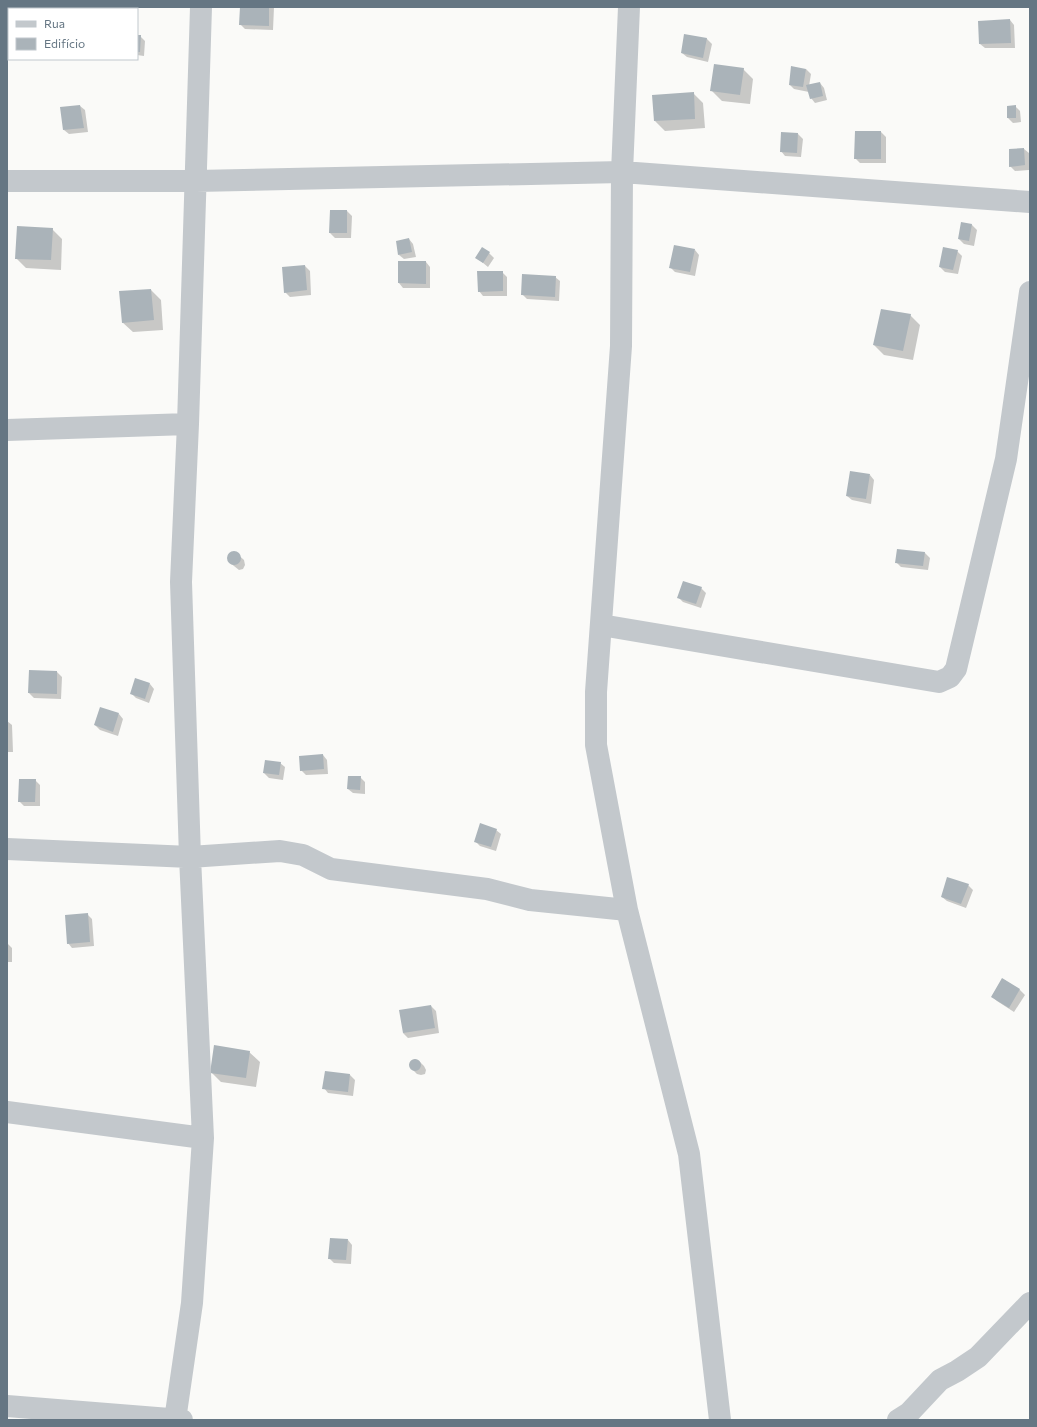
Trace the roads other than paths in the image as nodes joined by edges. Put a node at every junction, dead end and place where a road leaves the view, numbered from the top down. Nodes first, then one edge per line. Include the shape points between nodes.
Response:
1 (201, 7) edge
2 (629, 7) edge
3 (622, 172) junction
4 (196, 181) junction
5 (7, 182) edge
6 (1030, 202) edge
7 (1030, 292) edge
8 (188, 424) junction
9 (7, 430) edge
10 (601, 624) junction
11 (7, 849) edge
12 (190, 857) junction
13 (627, 910) junction
14 (7, 1112) edge
15 (203, 1138) junction
16 (1030, 1302) edge
17 (7, 1406) edge
18 (723, 1419) edge
19 (175, 1420) edge
20 (182, 1420) edge
21 (898, 1420) edge

1 - 4 street
2 - 3 street
3 - 4 street
3 - 6 street
3 - 10 street via 621,346
4 - 5 street
4 - 8 street
7 - 10 street via 1006,459 956,669 950,677 939,682
8 - 9 street
8 - 12 street via 181,582
10 - 13 street via 596,692 596,745
11 - 12 street
12 - 13 street via 280,851 302,855 331,869 487,889 530,900
12 - 15 street
13 - 18 street via 689,1154
14 - 15 street
15 - 19 street via 192,1303
16 - 21 street via 978,1357 940,1380 909,1413
17 - 19 street
19 - 20 street

